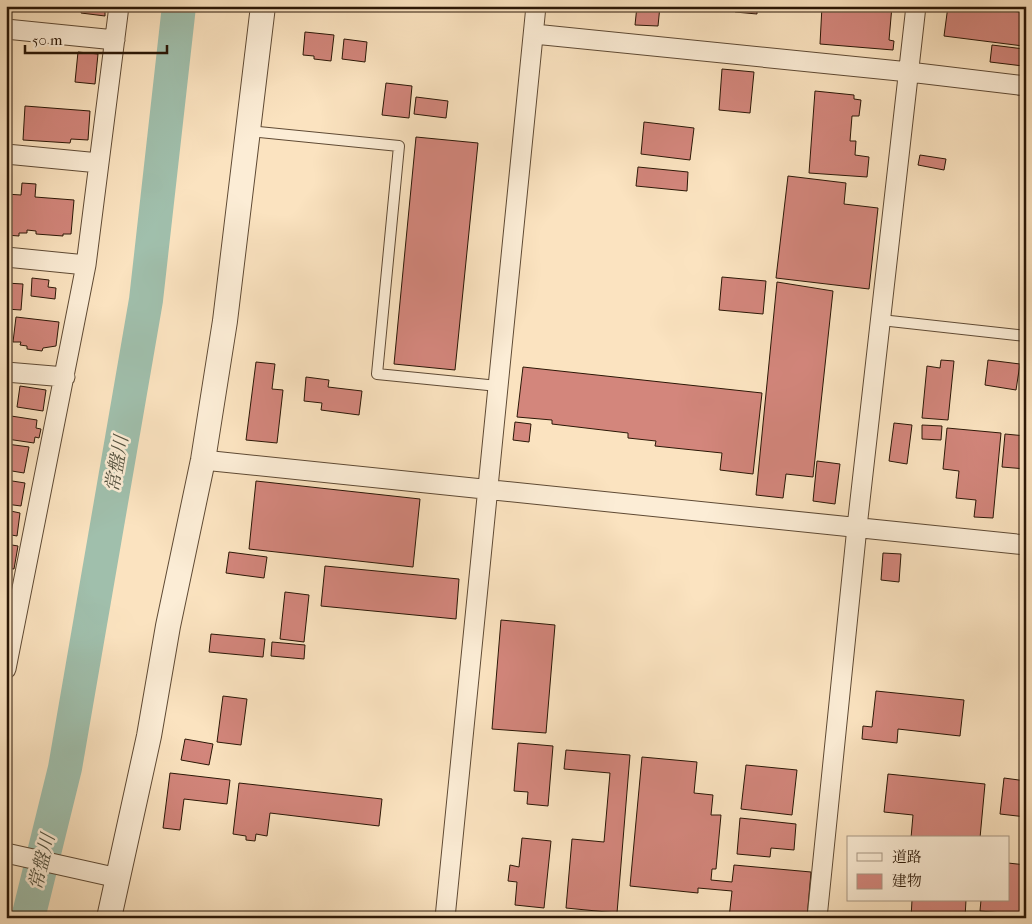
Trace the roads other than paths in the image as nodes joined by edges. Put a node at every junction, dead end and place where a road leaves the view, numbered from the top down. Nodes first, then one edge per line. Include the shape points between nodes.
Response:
1 (119, 6) edge
2 (264, 6) edge
3 (536, 6) edge
4 (916, 6) edge
5 (6, 29) edge
6 (534, 34) junction
7 (114, 40) junction
8 (909, 72) junction
9 (1026, 86) edge
10 (249, 131) junction
11 (6, 154) edge
12 (99, 164) junction
13 (6, 257) edge
14 (86, 265) junction
15 (881, 320) junction
16 (1026, 336) edge
17 (6, 372) edge
18 (65, 377) junction
19 (498, 386) junction
20 (204, 460) junction
21 (487, 489) junction
22 (857, 527) junction
23 (1026, 544) edge
24 (10, 628) edge
25 (6, 669) edge
26 (6, 853) edge
27 (118, 878) junction
28 (109, 918) edge
29 (445, 918) edge
30 (817, 918) edge

1 - 7 street
2 - 10 street
3 - 6 street
4 - 8 street
5 - 7 street
6 - 8 street
6 - 19 street
7 - 12 street
8 - 9 street
8 - 15 street
10 - 19 lane via 399,146 377,374
10 - 20 street
11 - 12 street
12 - 14 street
13 - 14 street
14 - 18 street
15 - 16 lane
15 - 22 street
17 - 18 street
18 - 24 street
19 - 21 street
20 - 21 street
20 - 27 street
21 - 22 street
21 - 29 street
22 - 23 street
22 - 30 street
24 - 25 street
26 - 27 street
27 - 28 street

